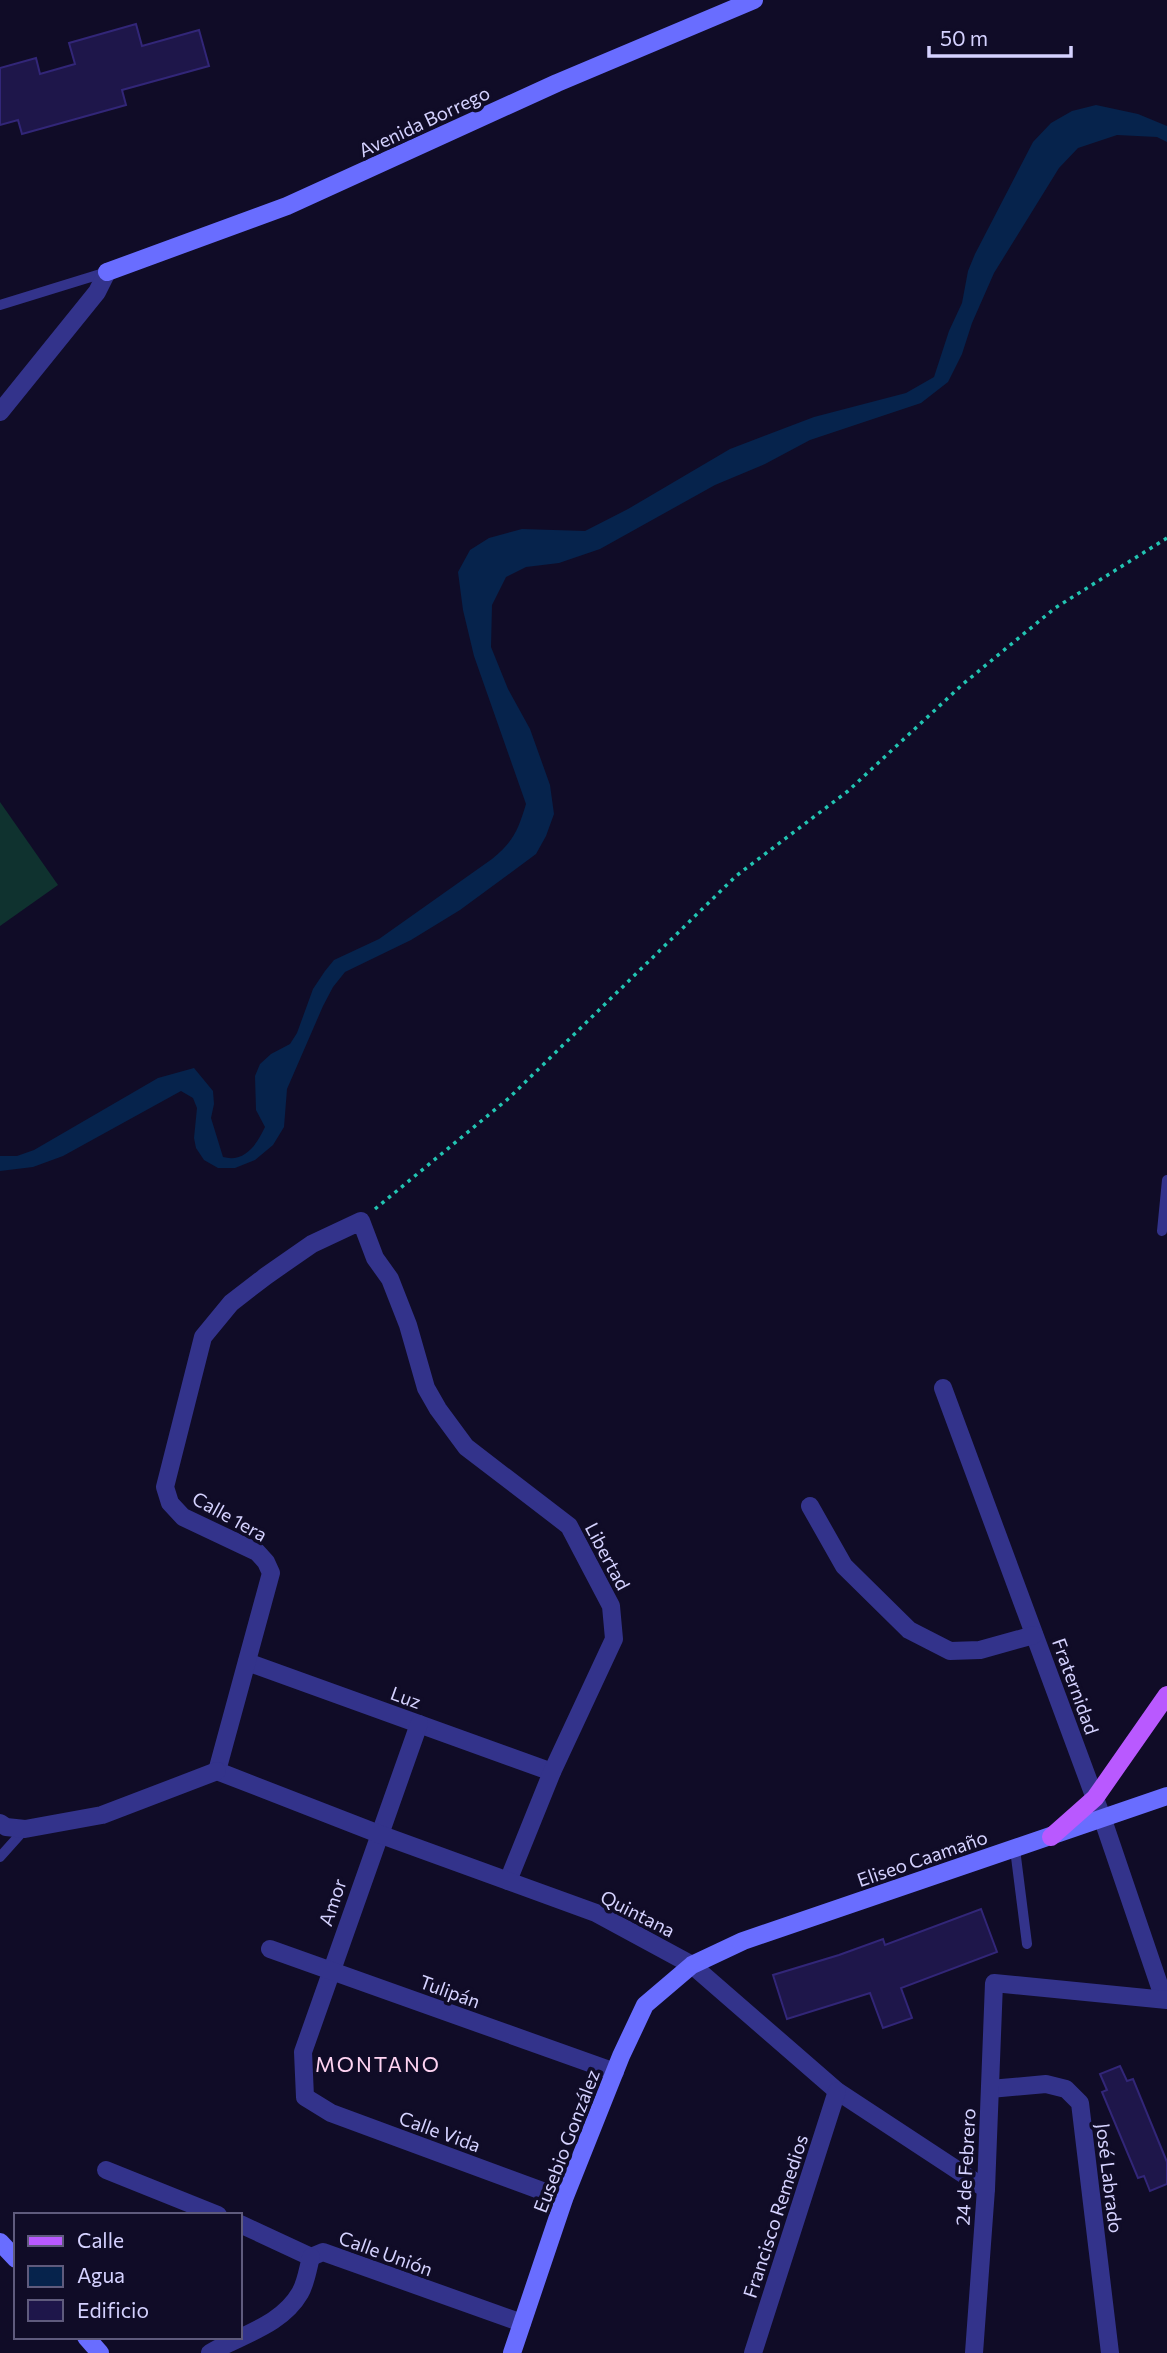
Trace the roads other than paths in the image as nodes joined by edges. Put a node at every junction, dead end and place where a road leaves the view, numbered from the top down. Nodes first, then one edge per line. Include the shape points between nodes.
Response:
1 (754, 0) edge
2 (107, 272) junction
3 (0, 305) edge
4 (0, 412) edge
5 (1167, 1180) edge
6 (360, 1221) joint
7 (1162, 1231) dead end
8 (943, 1388) dead end
9 (810, 1506) dead end
10 (1034, 1635) junction
11 (247, 1662) junction
12 (1167, 1695) edge
13 (419, 1724) junction
14 (217, 1771) junction
15 (552, 1772) junction
16 (1167, 1796) edge
17 (1095, 1798) junction
18 (1103, 1820) junction
19 (0, 1823) edge
20 (24, 1829) junction
21 (379, 1834) junction
22 (1051, 1838) junction
23 (1015, 1849) junction
24 (0, 1857) edge
25 (508, 1881) junction
26 (1027, 1944) dead end
27 (270, 1949) dead end
28 (692, 1965) junction
29 (330, 1971) junction
30 (1166, 2000) edge
31 (615, 2072) junction
32 (990, 2089) junction
33 (837, 2091) junction
34 (305, 2097) joint
35 (106, 2170) dead end
36 (986, 2189) junction
37 (564, 2199) junction
38 (213, 2213) edge
39 (242, 2225) edge
40 (0, 2242) edge
41 (14, 2257) edge
42 (311, 2257) junction
43 (522, 2323) junction
44 (242, 2337) edge
45 (88, 2339) edge
46 (238, 2339) edge
47 (100, 2353) edge
48 (210, 2353) edge
49 (512, 2353) edge
50 (753, 2353) edge
51 (974, 2353) edge
52 (1110, 2353) edge

1 - 2 main road, Avenida Borrego via 286,206
2 - 3 lane
2 - 4 street via 97,292
5 - 7 lane
6 - 11 street, Calle 1era via 312,1244 266,1276 231,1303 203,1337 165,1487 170,1503 183,1517 257,1552 267,1562 271,1573
6 - 15 street, Libertad via 375,1258 390,1279 426,1388 438,1409 466,1447 569,1526 611,1606 614,1639
8 - 10 street, Fraternidad
9 - 10 street via 844,1566 909,1630 950,1651 980,1650
10 - 17 street, Fraternidad
11 - 13 street, Luz
11 - 14 street, Calle 1era
12 - 17 main road
13 - 15 street, Luz
13 - 21 street, Amor
14 - 20 street via 102,1815
14 - 21 street, Quintana
15 - 25 street, Libertad
16 - 18 main road, Eliseo Caamaño
17 - 18 street, Fraternidad
17 - 22 main road
18 - 22 main road, Eliseo Caamaño
18 - 30 street, Fraternidad
19 - 20 street
20 - 24 lane
21 - 25 street, Quintana
21 - 29 street, Amor
22 - 23 main road, Eliseo Caamaño
23 - 26 lane
23 - 28 main road, Eliseo Caamaño via 743,1941
25 - 28 street, Quintana via 596,1913
27 - 29 street, Tulipán
28 - 31 main road, Eusebio González via 645,2005
28 - 33 street, Quintana
29 - 31 street, Tulipán
29 - 34 street, Amor via 303,2052
30 - 32 street, 24 de Febrero via 994,1983
31 - 37 main road, Eusebio González
32 - 36 street, 24 de Febrero
32 - 52 street, José Labrado via 1046,2084 1066,2089 1080,2103
33 - 36 street, Quintana
33 - 50 street, Francisco Remedios
34 - 37 street, Calle Vida via 331,2113
35 - 38 street
36 - 51 street, 24 de Febrero
37 - 43 main road, Eusebio González
39 - 42 street, Calle Unión
40 - 41 main road
42 - 43 street, Calle Unión via 323,2252
42 - 44 street via 300,2293 284,2312
43 - 49 main road, Eusebio González
45 - 47 main road
46 - 48 street

